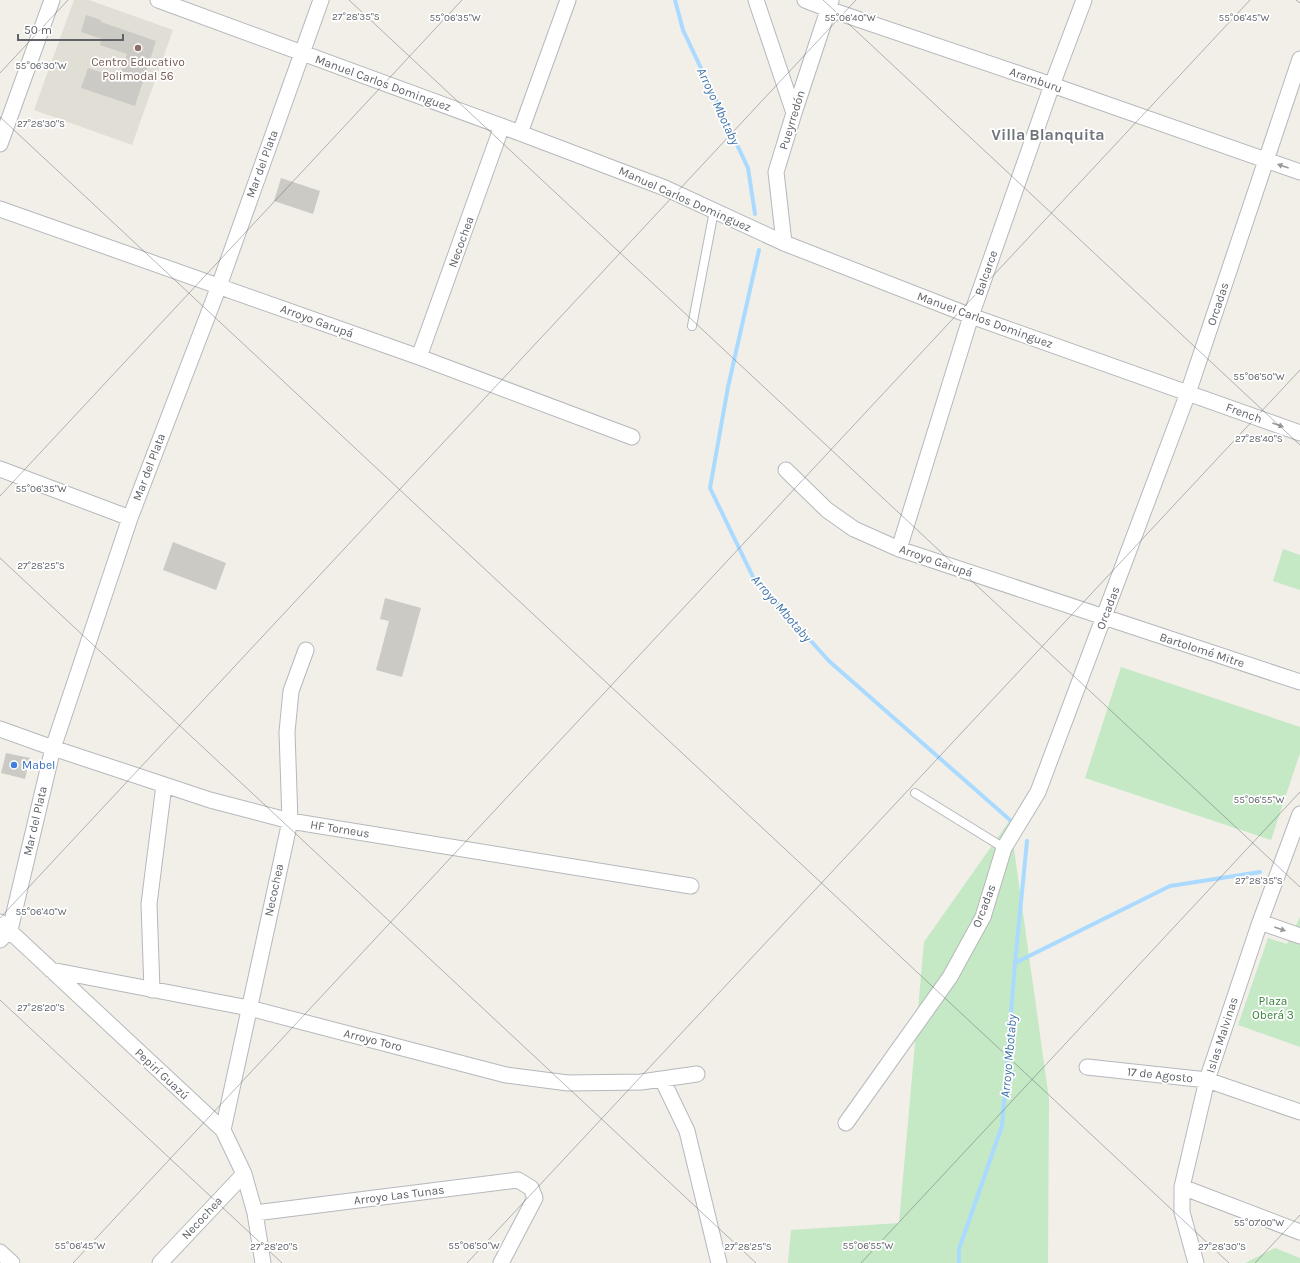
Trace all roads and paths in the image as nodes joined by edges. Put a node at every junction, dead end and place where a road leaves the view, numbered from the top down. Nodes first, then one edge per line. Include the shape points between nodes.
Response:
1 (52, 0) edge
2 (158, 0) edge
3 (321, 0) edge
4 (568, 0) edge
5 (756, 0) edge
6 (805, 0) edge
7 (1084, 0) edge
8 (829, 5) edge
9 (302, 54) junction
10 (1300, 59) edge
11 (1052, 85) junction
12 (794, 113) junction
13 (502, 126) junction
14 (520, 133) junction
15 (0, 144) edge
16 (1266, 160) junction
17 (1300, 172) edge
18 (0, 209) edge
19 (714, 211) junction
20 (784, 243) junction
21 (219, 286) junction
22 (971, 316) junction
23 (692, 326) dead end
24 (419, 357) junction
25 (1188, 394) junction
26 (1300, 433) edge
27 (632, 436) dead end
28 (0, 470) edge
29 (786, 470) dead end
30 (130, 518) junction
31 (899, 549) junction
32 (1104, 617) junction
33 (306, 650) dead end
34 (1300, 682) edge
35 (0, 729) edge
36 (53, 748) junction
37 (164, 785) junction
38 (915, 793) dead end
39 (1300, 814) edge
40 (290, 820) junction
41 (1004, 848) junction
42 (691, 886) dead end
43 (1260, 922) junction
44 (3, 931) edge
45 (1300, 936) edge
46 (51, 970) junction
47 (152, 990) junction
48 (249, 1008) junction
49 (1087, 1067) dead end
50 (697, 1074) dead end
51 (662, 1079) junction
52 (1208, 1080) junction
53 (1300, 1112) edge
54 (846, 1123) dead end
55 (223, 1130) junction
56 (244, 1174) junction
57 (1182, 1187) junction
58 (255, 1213) junction
59 (1300, 1232) edge
60 (0, 1252) edge
61 (12, 1263) edge
62 (160, 1263) edge
63 (263, 1263) edge
64 (501, 1263) edge
65 (719, 1263) edge
66 (1196, 1263) edge

1 - 15 street
2 - 9 street, Manuel Carlos Dominguez
3 - 9 street, Mar del Plata
4 - 14 street
5 - 12 street
6 - 8 street, Aramburu
7 - 11 street, Balcarce
8 - 11 street, Aramburu
8 - 12 street, Pueyrredón
9 - 13 street, Manuel Carlos Dominguez
9 - 21 street, Mar del Plata
10 - 16 street, Orcadas
11 - 16 street, Aramburu
11 - 22 street, Balcarce
12 - 20 street, Pueyrredón via 776,172
13 - 14 street, Manuel Carlos Dominguez
13 - 24 street, Necochea
14 - 19 street, Manuel Carlos Dominguez via 665,188
17 -> 16 street, Aramburu
16 - 25 street, Orcadas
18 - 21 street, Arroyo Garupá
19 - 20 street, Manuel Carlos Dominguez
19 - 23 lane
20 - 22 street, Manuel Carlos Dominguez
21 - 24 street, Arroyo Garupá
21 - 30 street, Mar del Plata
22 - 25 street, Manuel Carlos Dominguez
22 - 31 street, Balcarce
24 - 27 street, Arroyo Garupá
25 -> 26 street, French
25 - 32 street, Orcadas
28 - 30 street
29 - 31 street, Arroyo Garupá via 827,510 854,529
30 - 36 street, Mar del Plata
31 - 32 street, Arroyo Garupá
32 - 34 street, Bartolomé Mitre
32 - 41 street, Orcadas via 1038,792
33 - 40 street, Necochea via 291,691 287,732
35 - 36 street, HF Torneus
36 - 37 street, HF Torneus
36 - 44 street, Mar del Plata
37 - 40 street, HF Torneus via 210,800
37 - 47 street via 149,904
38 - 41 lane
39 - 43 street, Islas Malvinas
40 - 42 street, HF Torneus
40 - 48 street, Necochea
41 - 54 street, Orcadas via 983,917 950,977
43 -> 45 street
43 - 52 street, Islas Malvinas
44 - 46 street, Pepirí Guazú
46 - 47 street, Arroyo Toro
46 - 55 street, Pepirí Guazú
47 - 48 street, Arroyo Toro
48 - 51 street, Arroyo Toro via 506,1075 568,1083 641,1082
48 - 55 street, Necochea
49 - 52 street, 17 de Agosto
50 - 51 street, Arroyo Toro
51 - 65 street via 687,1130
52 - 53 street, 17 de Agosto
52 - 57 street, Islas Malvinas
55 - 56 street, Pepirí Guazú
56 - 58 street, Pepirí Guazú
56 - 62 street, Necochea
57 - 59 street
57 - 66 street, Islas Malvinas via 1182,1212
58 - 63 street, Pepirí Guazú
58 - 64 street, Arroyo Las Tunas via 518,1180 531,1188 535,1198
60 - 61 street

